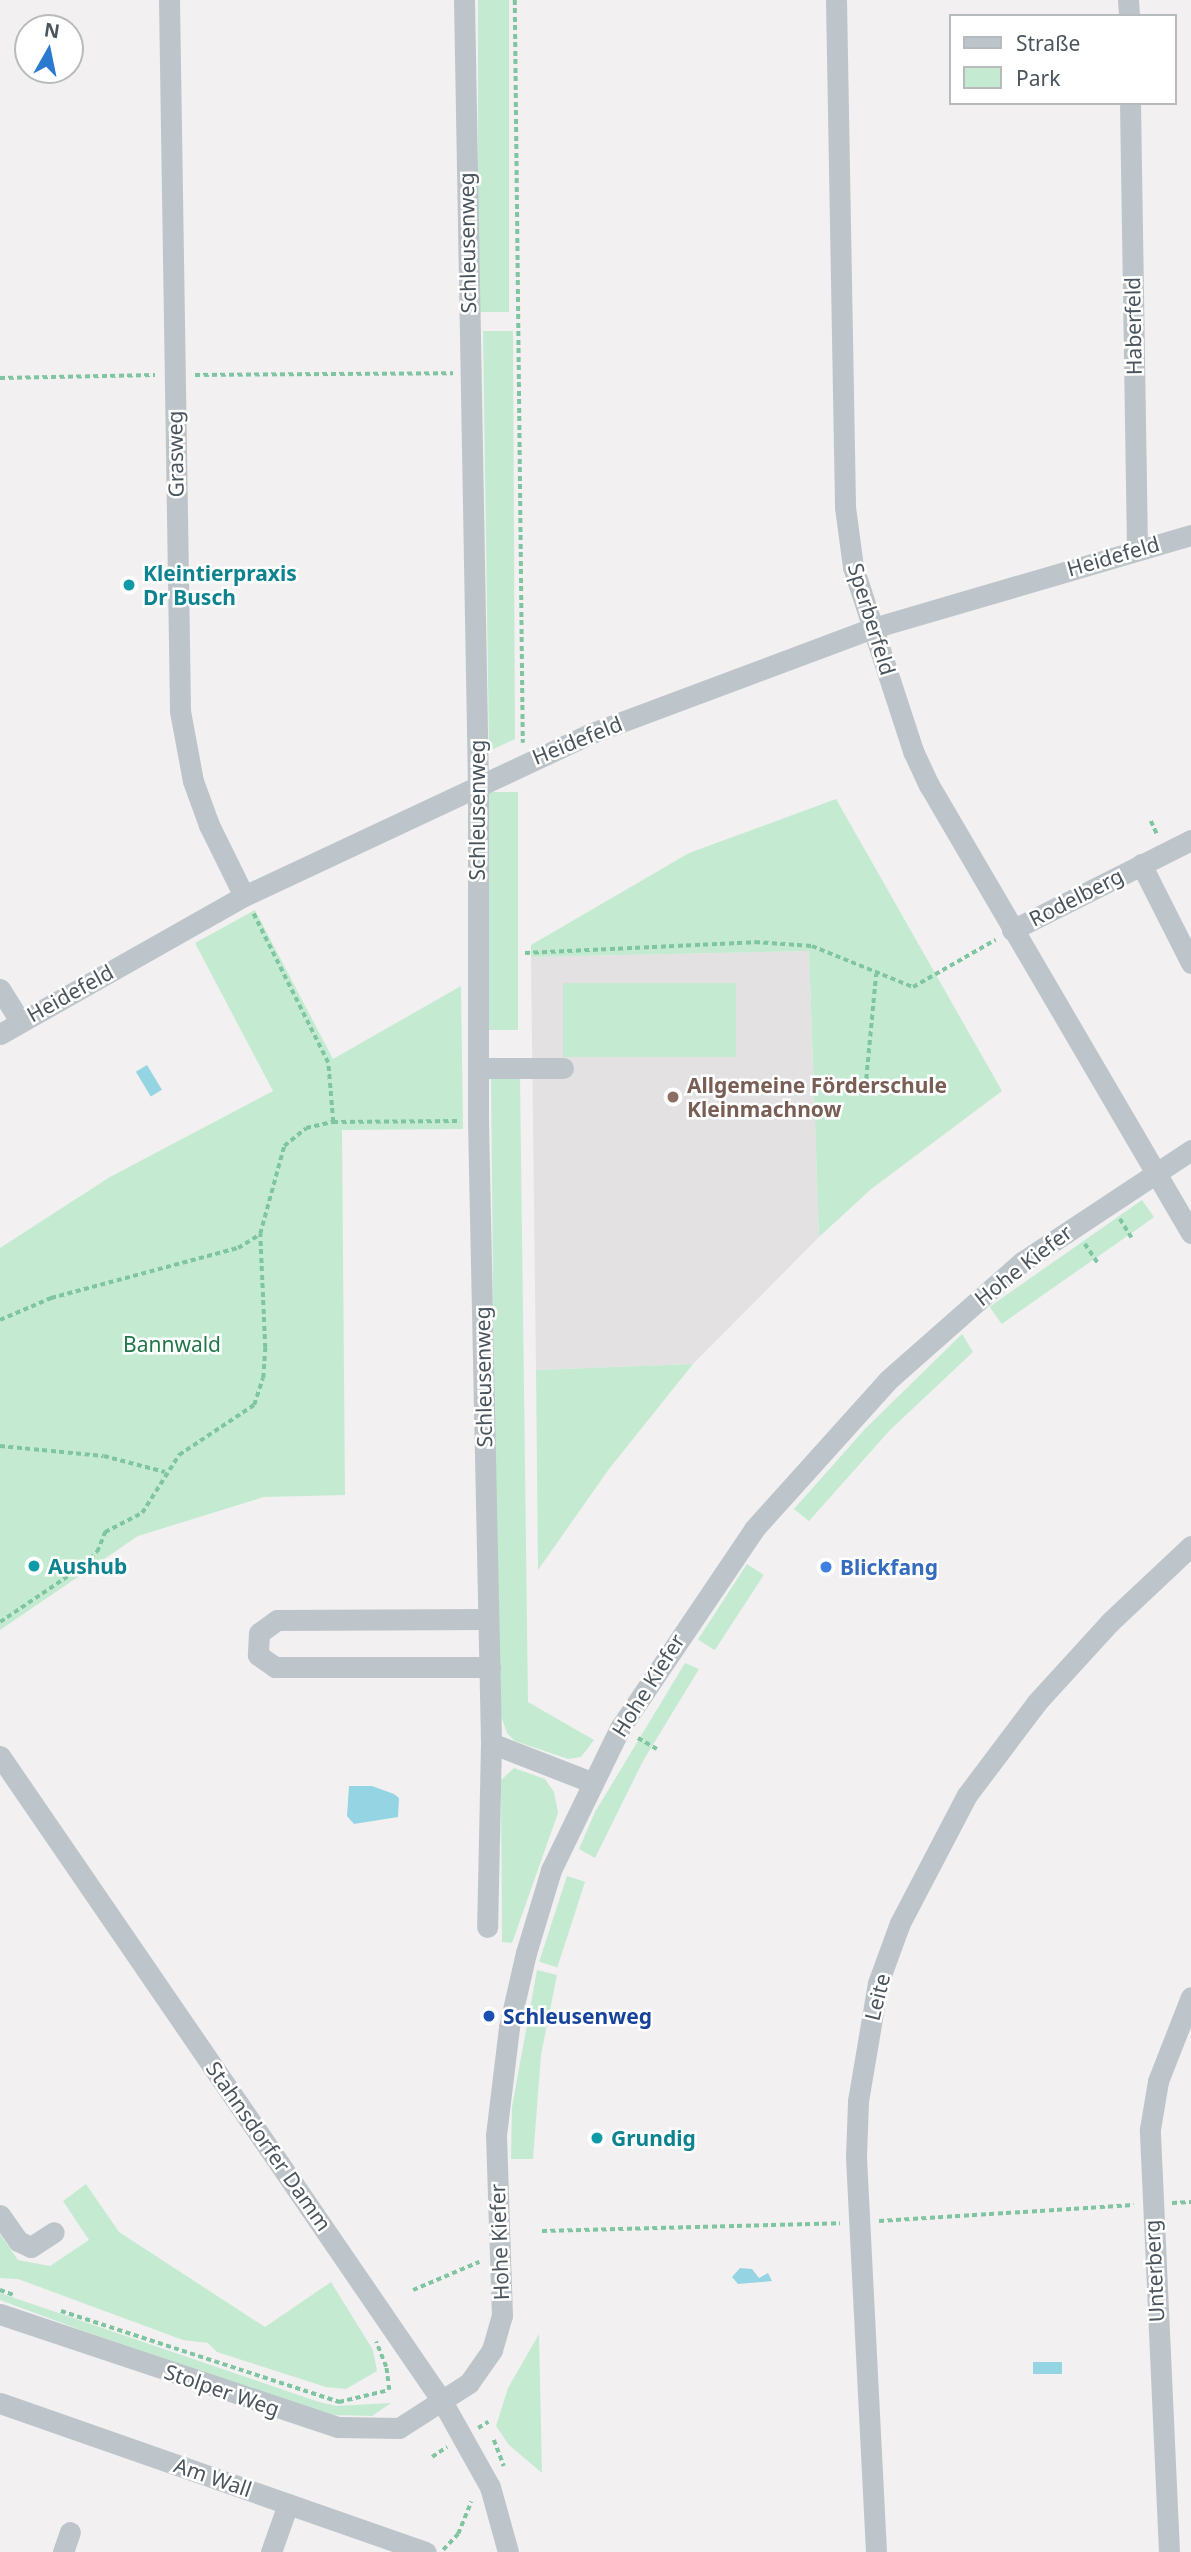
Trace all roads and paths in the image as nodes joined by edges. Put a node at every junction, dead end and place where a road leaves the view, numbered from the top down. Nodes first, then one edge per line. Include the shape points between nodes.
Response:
1 (169, 0) edge
2 (464, 0) edge
3 (515, 0) edge
4 (836, 0) edge
5 (1130, 105) edge
6 (469, 373) junction
7 (174, 375) junction
8 (0, 378) edge
9 (1191, 535) edge
10 (1137, 548) junction
11 (873, 628) junction
12 (524, 762) junction
13 (478, 784) junction
14 (1191, 840) edge
15 (1141, 864) junction
16 (244, 896) junction
17 (1012, 930) junction
18 (525, 953) dead end
19 (1191, 963) edge
20 (876, 974) junction
21 (0, 989) edge
22 (20, 1021) junction
23 (0, 1034) edge
24 (478, 1068) junction
25 (563, 1068) dead end
26 (866, 1079) dead end
27 (478, 1121) junction
28 (333, 1122) junction
29 (1191, 1150) edge
30 (1153, 1172) junction
31 (1115, 1213) dead end
32 (1191, 1233) edge
33 (260, 1234) junction
34 (1080, 1236) dead end
35 (1132, 1238) dead end
36 (1098, 1263) dead end
37 (0, 1320) edge
38 (0, 1446) edge
39 (165, 1472) junction
40 (1191, 1546) edge
41 (488, 1619) junction
42 (0, 1622) edge
43 (490, 1667) junction
44 (632, 1735) dead end
45 (491, 1743) junction
46 (657, 1749) dead end
47 (0, 1756) edge
48 (591, 1782) junction
49 (487, 1927) dead end
50 (1191, 1997) edge
51 (0, 2215) edge
52 (54, 2232) dead end
53 (480, 2262) dead end
54 (0, 2290) edge
55 (412, 2290) dead end
56 (25, 2300) dead end
57 (58, 2311) dead end
58 (0, 2314) edge
59 (389, 2390) dead end
60 (442, 2401) junction
61 (0, 2403) edge
62 (471, 2501) dead end
63 (288, 2504) junction
64 (271, 2552) edge
65 (426, 2552) edge
66 (441, 2552) edge
67 (508, 2552) edge
68 (876, 2552) edge
69 (1169, 2552) edge

1 - 7 street, Grasweg
2 - 6 street, Schleusenweg
3 - 12 path
4 - 11 street, Sperberfeld via 845,507 853,567
5 - 10 street, Haberfeld
6 - 7 path
6 - 13 street, Schleusenweg
7 - 8 path
7 - 16 street, Grasweg via 180,711 194,781 209,825
9 - 10 street, Heidefeld
10 - 11 street, Heidefeld
11 - 12 street, Heidefeld via 706,688
11 - 17 street, Sperberfeld via 913,751
12 - 13 street, Heidefeld
13 - 16 street, Heidefeld
13 - 24 street, Schleusenweg
14 - 15 street, Rodelberg
15 - 17 street, Rodelberg
15 - 19 street, Rodelberg
16 - 22 street, Heidefeld
16 - 28 path via 328,1063
17 - 20 path via 914,987
17 - 30 street, Sperberfeld
18 - 20 path via 755,942 812,946 847,957
20 - 26 path
21 - 22 street
22 - 23 street, Heidefeld
24 - 25 street
24 - 27 street, Schleusenweg
27 - 28 path
27 - 41 street, Schleusenweg
28 - 33 path via 306,1128 284,1146
29 - 30 street, Hohe Kiefer
30 - 32 street, Sperberfeld
30 - 48 street, Hohe Kiefer via 994,1284 841,1429 754,1529 718,1579 620,1728
31 - 35 path
33 - 37 path via 238,1248 51,1298
33 - 39 path via 265,1348 254,1405 179,1455
34 - 36 path
38 - 39 path via 104,1456
39 - 42 path via 142,1513 105,1532 97,1552 77,1570
40 - 68 street, Leite via 1110,1622 1046,1692 967,1795 900,1923 878,1983 858,2101 856,2156
41 - 43 street, Schleusenweg
41 - 43 street via 277,1620 259,1633 258,1654 275,1667
43 - 45 street, Schleusenweg
44 - 46 path
45 - 48 street
45 - 49 street
47 - 60 street, Stahnsdorfer Damm
48 - 60 street, Hohe Kiefer via 534,1922 509,2027 496,2135 504,2289 496,2340 477,2375
50 - 69 street, Unterberg via 1158,2081 1150,2129
51 - 52 street via 18,2241 31,2247
53 - 55 path
54 - 56 path
57 - 59 path via 88,2317 325,2398 358,2399
58 - 60 street, Stolper Weg via 338,2427 398,2428
60 - 67 street, Stahnsdorfer Damm via 490,2487
61 - 63 street, Am Wall
62 - 66 path via 458,2533
63 - 64 street
63 - 65 street, Am Wall

